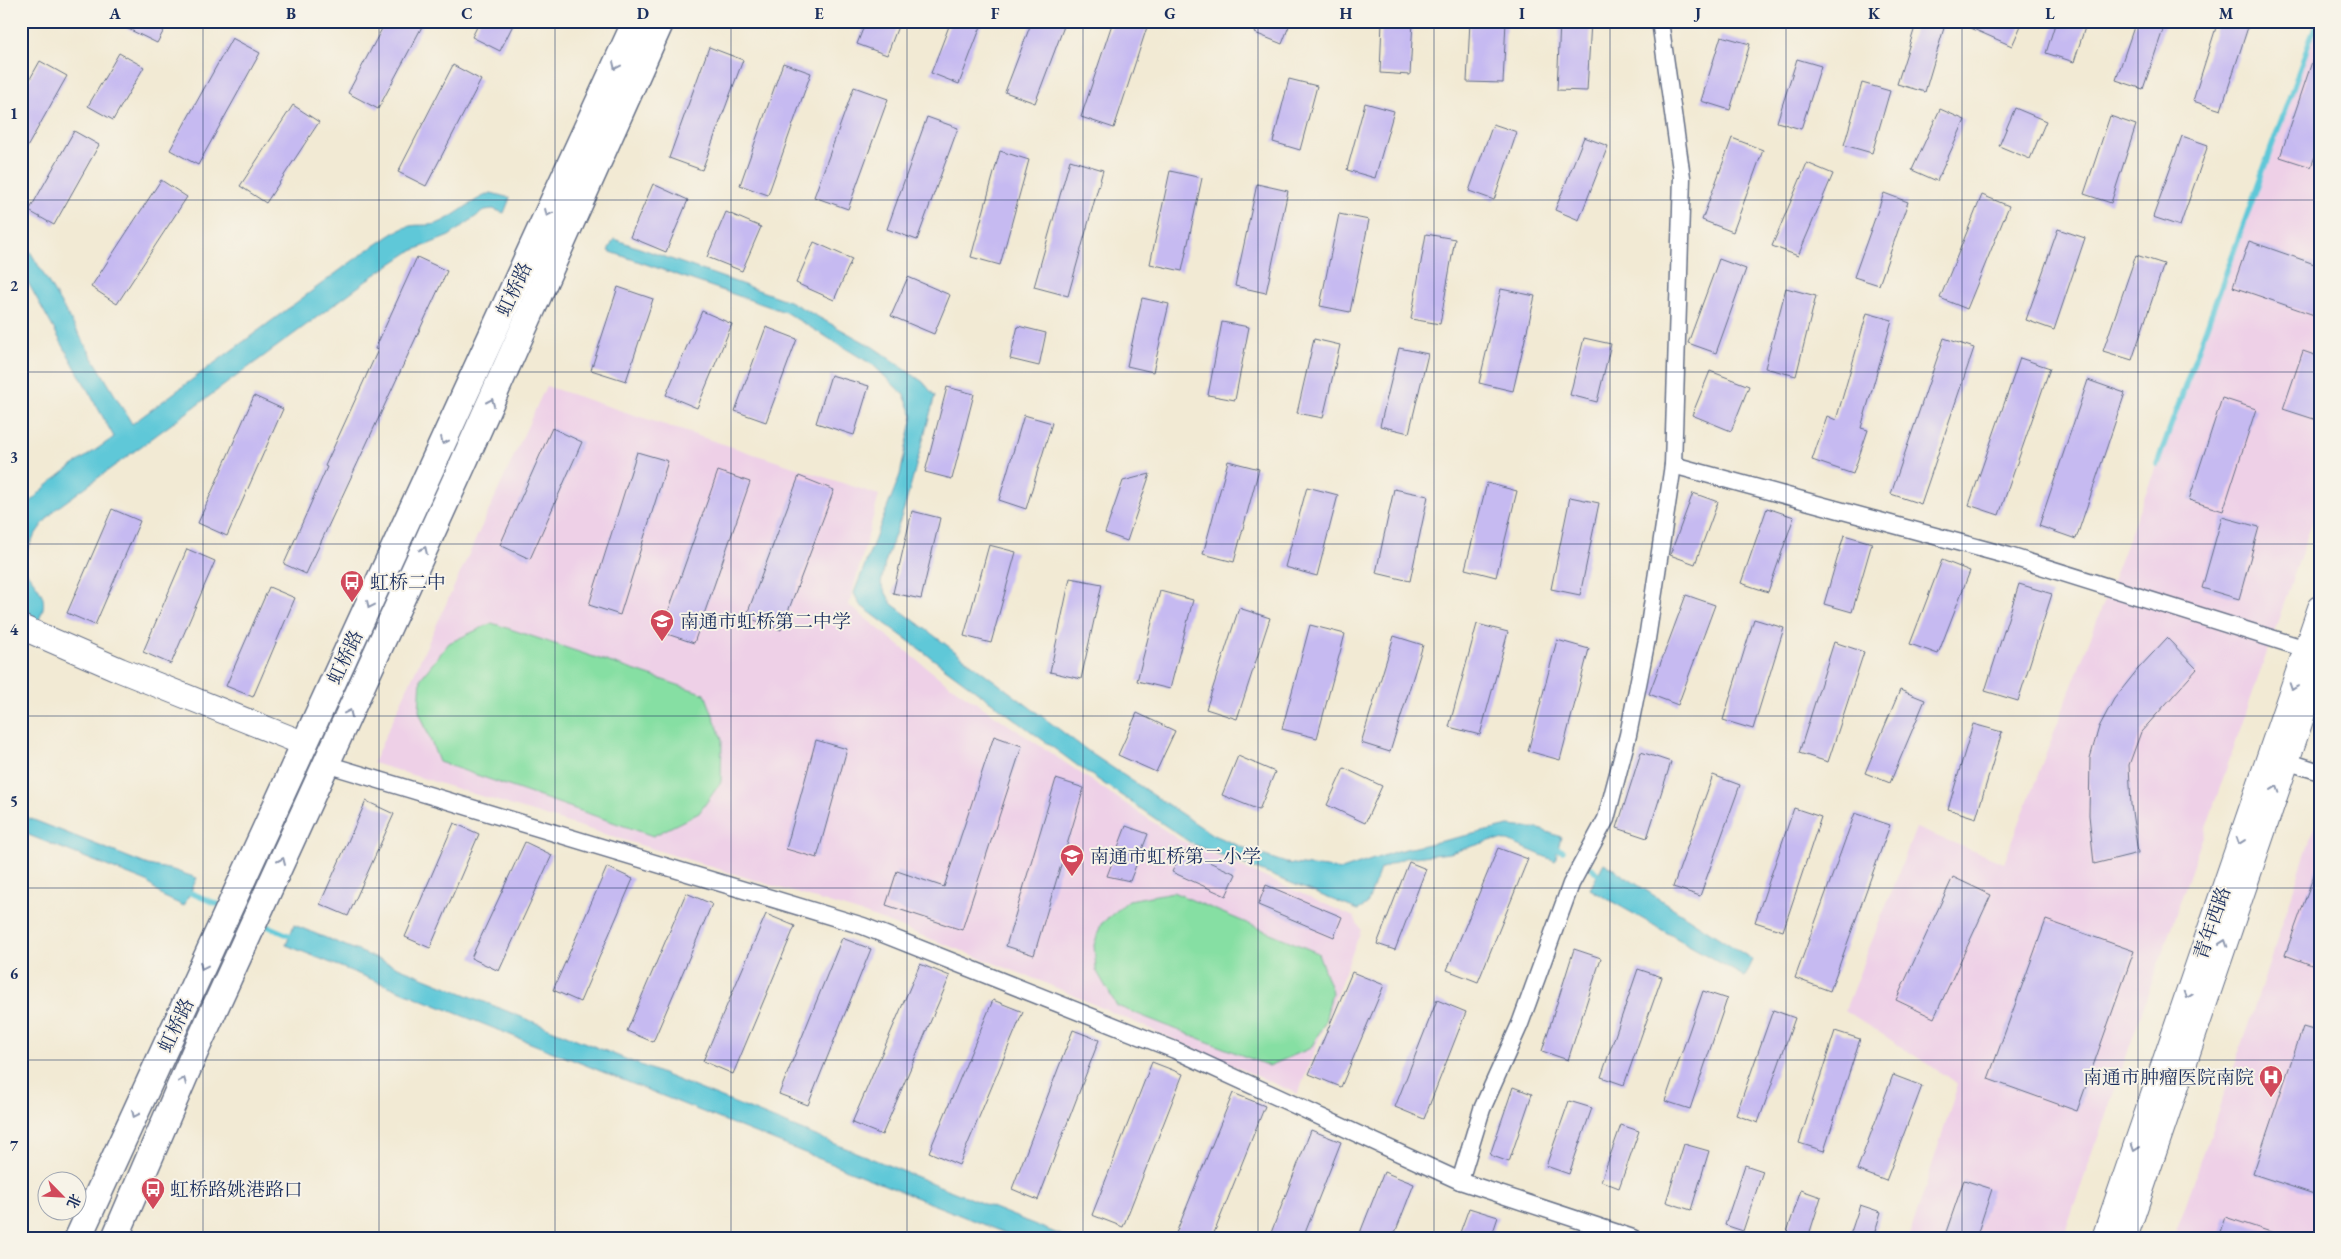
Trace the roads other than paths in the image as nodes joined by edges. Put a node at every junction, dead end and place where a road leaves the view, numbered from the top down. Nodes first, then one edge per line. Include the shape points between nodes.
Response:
1 (636, 21) edge
2 (661, 21) edge
3 (1660, 21) edge
4 (1673, 465) junction
5 (2320, 608) edge
6 (28, 631) edge
7 (2313, 656) edge
8 (305, 744) junction
9 (2278, 758) junction
10 (326, 764) junction
11 (2320, 772) edge
12 (1460, 1181) junction
13 (78, 1238) edge
14 (115, 1238) edge
15 (1633, 1238) edge
16 (2104, 1238) edge
17 (2125, 1238) edge

1 -> 8 main road, 虹桥路
10 -> 2 main road, 虹桥路
3 - 4 street via 1682,177
4 - 7 street via 2010,556
4 - 12 street via 1647,639 1628,735 1606,819 1571,884 1520,1024 1482,1109
5 - 7 main road, 青年西路
6 - 8 main road
7 - 9 main road, 青年西路
8 -> 13 main road, 虹桥路
9 - 11 street
9 -> 16 main road, 青年西路
17 -> 9 main road, 青年西路
10 - 12 street via 863,926 1175,1050
14 -> 10 main road, 虹桥路 via 197,1047
12 - 15 street

